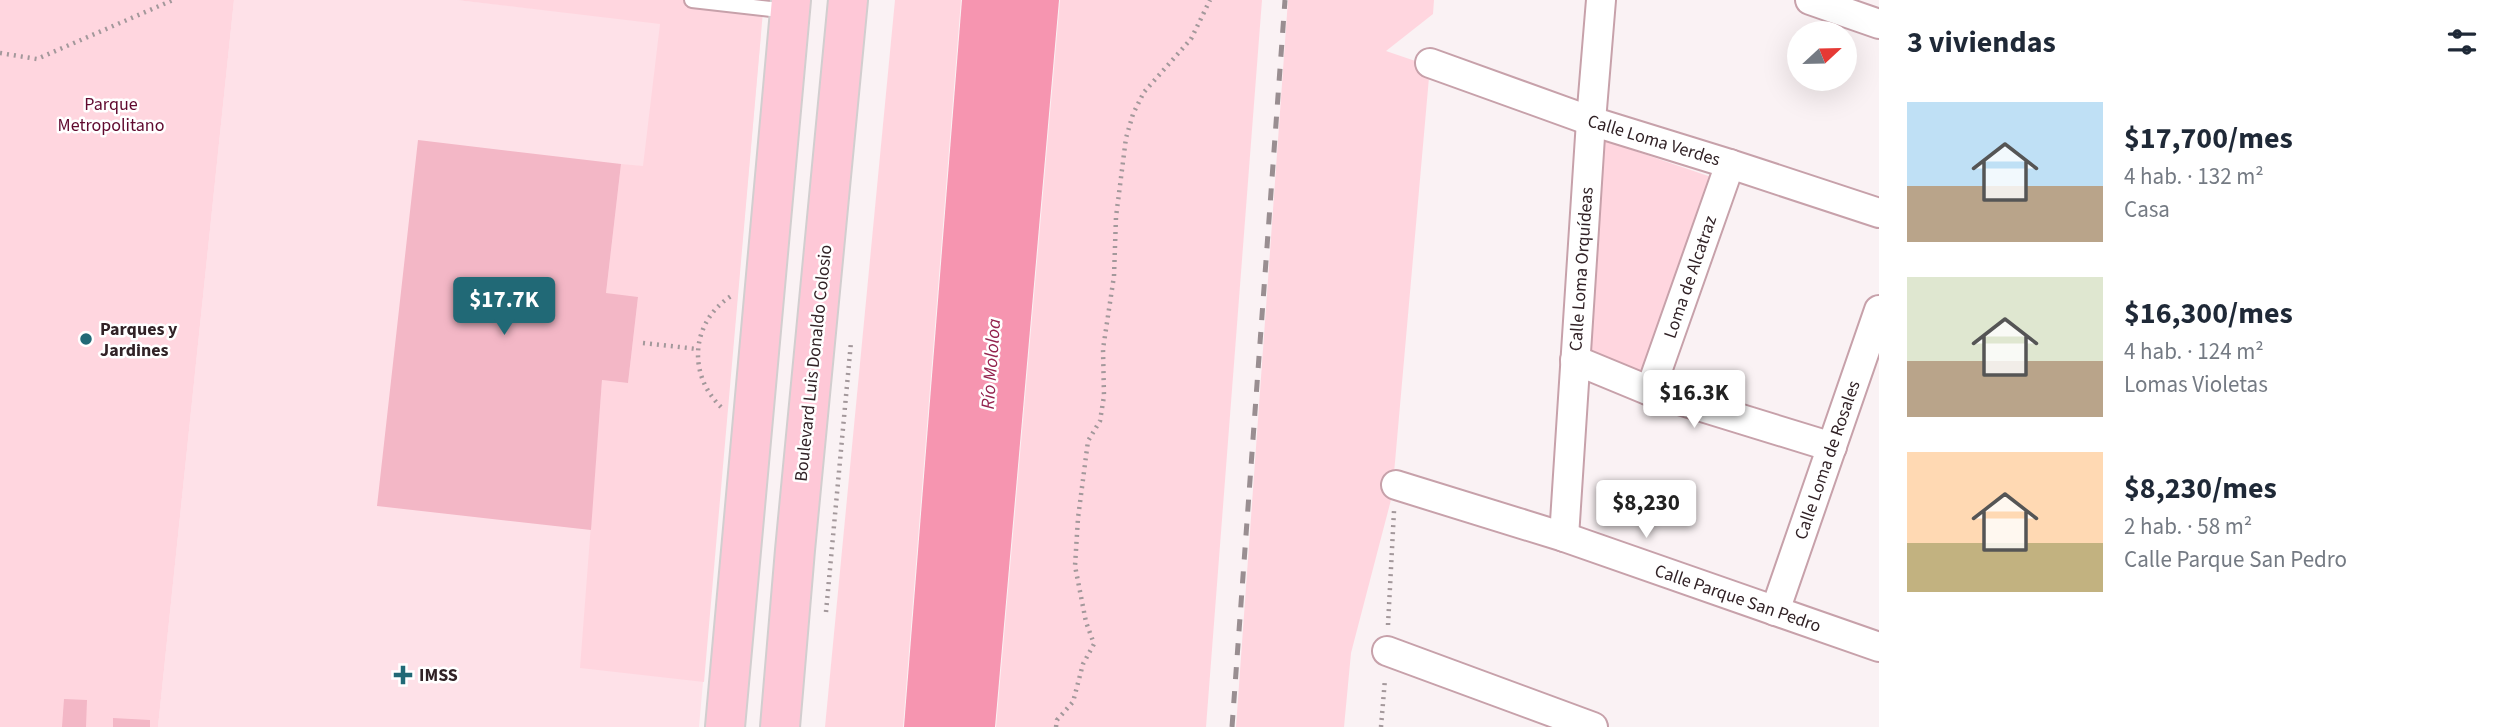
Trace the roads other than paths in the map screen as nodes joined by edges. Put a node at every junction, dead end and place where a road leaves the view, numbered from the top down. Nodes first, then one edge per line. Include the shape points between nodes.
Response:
1 (692, 0) edge
2 (848, 0) edge
3 (1601, 0) edge
4 (1810, 0) edge
5 (746, 3) edge
6 (790, 6) edge
7 (1879, 24) edge
8 (1430, 63) dead end
9 (1591, 121) junction
10 (1730, 163) junction
11 (1879, 213) edge
12 (1879, 310) edge
13 (1574, 360) junction
14 (1650, 391) junction
15 (1832, 447) junction
16 (1396, 485) road end
17 (1564, 537) junction
18 (1775, 611) junction
19 (1879, 648) edge
20 (1387, 651) road end
21 (725, 727) edge
22 (780, 727) edge
23 (1593, 727) edge

1 - 5 lane
2 - 22 main road, Boulevard Luis Donaldo Colosio
3 - 9 street, Calle Loma Orquídeas
4 - 7 street
5 - 6 lane
6 - 21 main road
8 - 9 street, Calle Loma Verdes
9 - 10 street, Calle Loma Verdes
9 - 13 street, Calle Loma Orquídeas
10 - 11 street, Calle Loma Verdes
10 - 14 street, Loma de Alcatraz
12 - 15 street, Calle Loma de Rosales
13 - 14 street
13 - 17 street, Calle Loma Orquídeas
14 - 15 street
15 - 18 street, Calle Loma de Rosales
16 - 17 street, Calle Parque San Pedro
17 - 18 street, Calle Parque San Pedro
18 - 19 street, Calle Parque San Pedro
20 - 23 street

